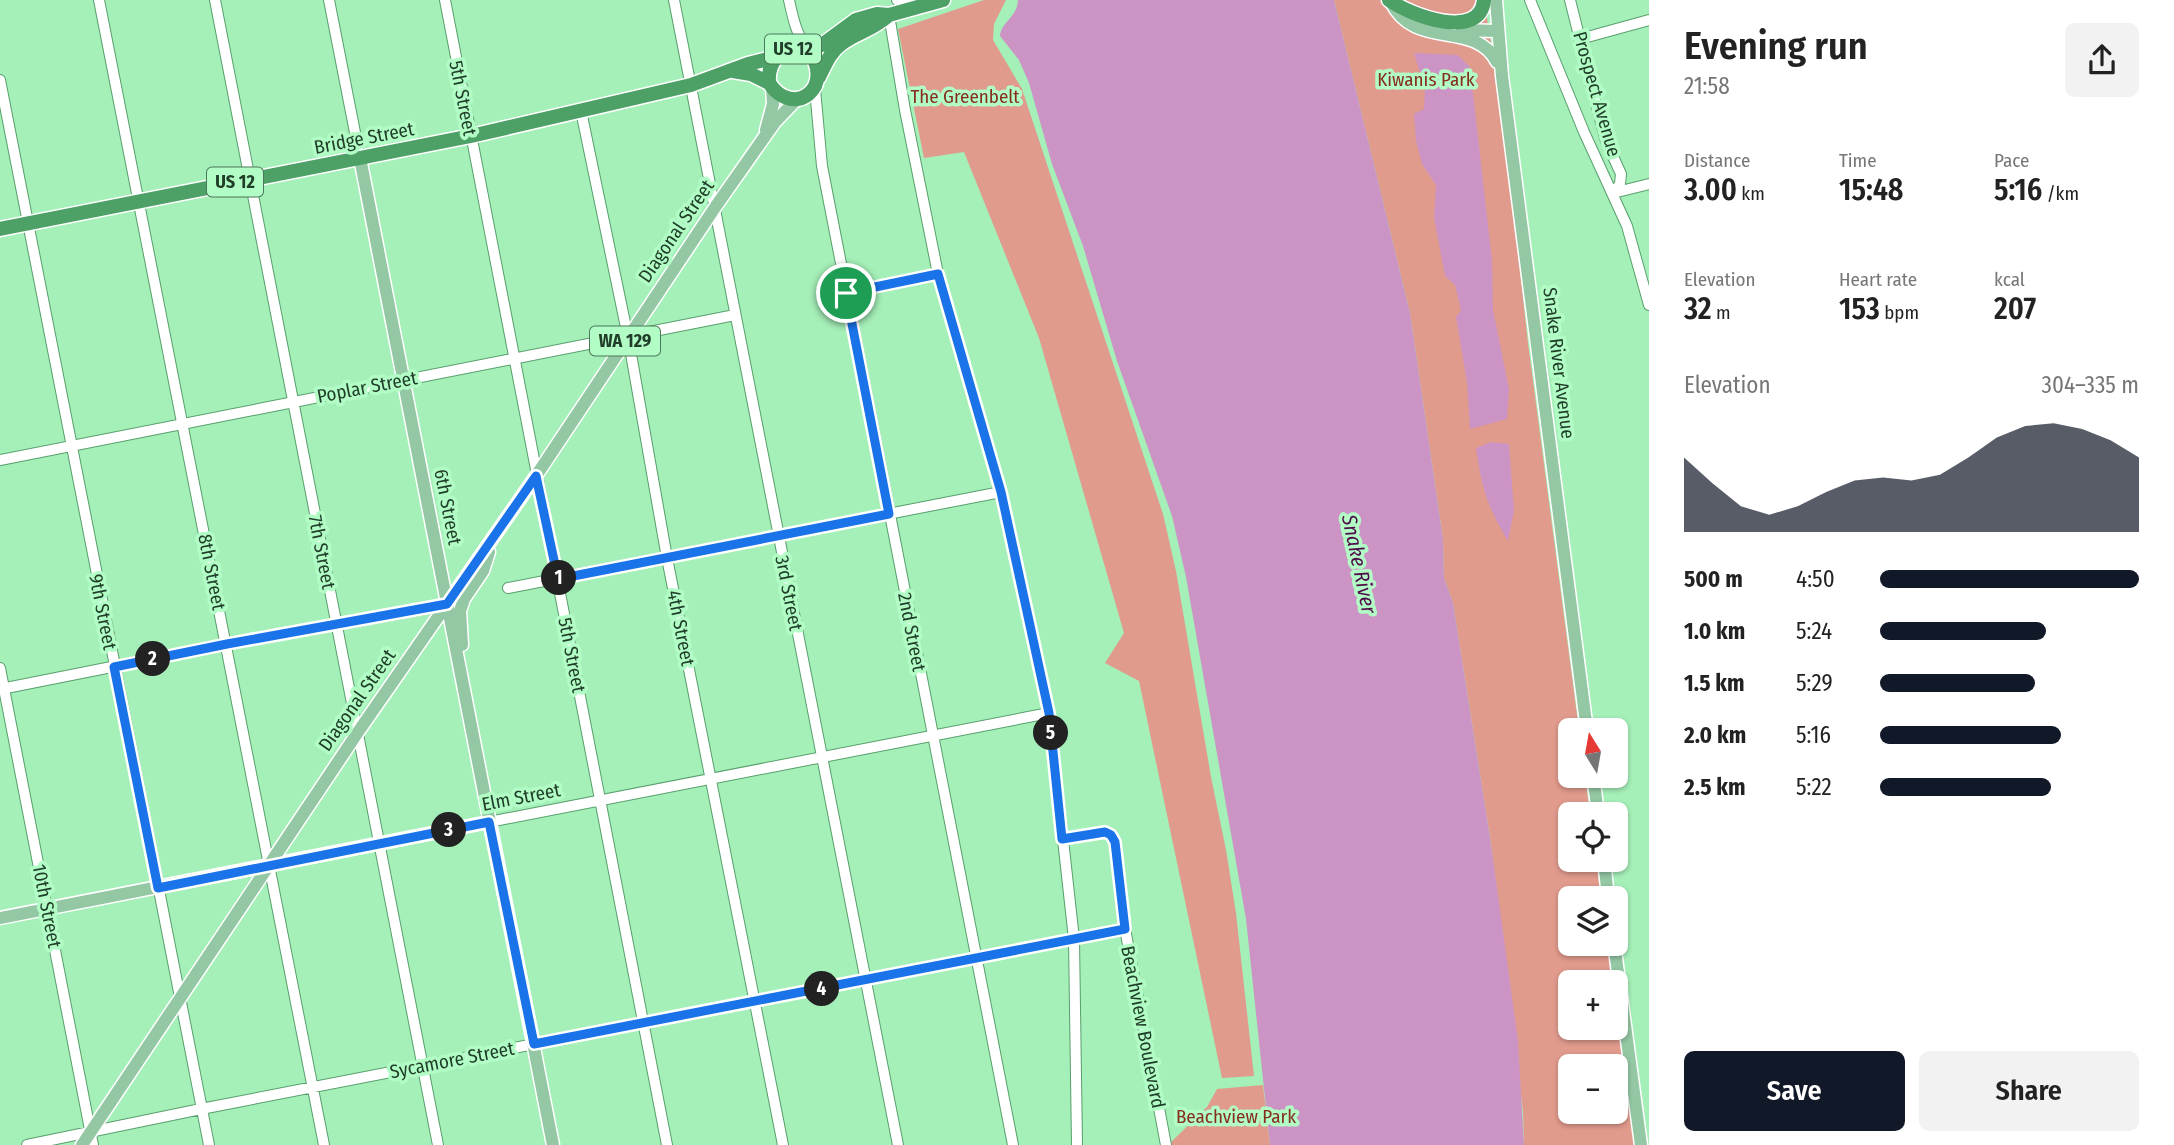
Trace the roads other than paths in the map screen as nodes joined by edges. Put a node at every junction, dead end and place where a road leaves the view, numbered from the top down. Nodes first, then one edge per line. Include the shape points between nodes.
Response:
1 (99, 0) edge
2 (215, 0) edge
3 (329, 0) edge
4 (444, 0) edge
5 (674, 0) edge
6 (789, 0) edge
7 (897, 0) edge
8 (943, 0) edge
9 (1484, 0) edge
10 (1490, 0) edge
11 (1496, 0) edge
12 (1530, 0) edge
13 (1570, 0) edge
14 (1390, 1) edge
15 (925, 5) junction
16 (889, 15) junction
17 (793, 20) junction
18 (1649, 20) edge
19 (1497, 31) junction
20 (1580, 38) junction
21 (807, 48) junction
22 (782, 53) junction
23 (732, 71) junction
24 (1502, 76) junction
25 (0, 80) edge
26 (817, 83) junction
27 (691, 85) junction
28 (771, 85) junction
29 (799, 98) junction
30 (581, 111) junction
31 (817, 119) junction
32 (471, 136) junction
33 (763, 140) junction
34 (360, 158) junction
35 (250, 179) junction
36 (1649, 184) edge
37 (1613, 194) junction
38 (138, 202) junction
39 (716, 206) junction
40 (28, 223) junction
41 (0, 229) edge
42 (938, 274) junction
43 (846, 293) junction
44 (1649, 305) edge
45 (735, 315) junction
46 (628, 337) junction
47 (513, 358) junction
48 (403, 380) junction
49 (292, 402) junction
50 (183, 424) junction
51 (71, 446) junction
52 (0, 460) edge
53 (536, 476) junction
54 (1001, 492) junction
55 (889, 514) junction
56 (778, 536) junction
57 (494, 538) junction
58 (667, 558) junction
59 (558, 579) junction
60 (508, 588) dead end
61 (447, 604) junction
62 (336, 624) junction
63 (227, 644) junction
64 (457, 654) junction
65 (114, 667) junction
66 (0, 668) edge
67 (2, 688) edge
68 (1049, 713) junction
69 (1585, 718) edge
70 (358, 732) junction
71 (932, 736) junction
72 (822, 758) junction
73 (711, 780) junction
74 (601, 801) junction
75 (489, 822) junction
76 (1062, 839) junction
77 (380, 844) junction
78 (268, 866) junction
79 (158, 888) junction
80 (47, 909) junction
81 (0, 918) edge
82 (1125, 929) junction
83 (1074, 939) junction
84 (1616, 956) edge
85 (976, 958) junction
86 (865, 980) junction
87 (180, 998) junction
88 (756, 1002) junction
89 (643, 1023) junction
90 (534, 1044) junction
91 (423, 1066) junction
92 (313, 1087) junction
93 (201, 1109) junction
94 (92, 1139) edge
95 (27, 1145) edge
96 (82, 1145) edge
97 (208, 1145) edge
98 (324, 1145) edge
99 (438, 1145) edge
100 (553, 1145) edge
101 (667, 1145) edge
102 (783, 1145) edge
103 (898, 1145) edge
104 (1013, 1145) edge
105 (1077, 1145) edge
106 (1166, 1145) edge
107 (1641, 1145) edge

1 - 38 street, 8th Street
2 - 35 street, 7th Street
3 - 34 street, 6th Street
4 - 32 street, 5th Street
5 - 27 street, 3rd Street
6 - 17 street
7 - 15 street
8 - 15 highway, US 12
9 - 14 highway via 1478,16 1467,22 1425,17
10 - 19 main road
11 - 19 main road, Snake River Avenue
12 - 37 street
13 - 20 street, Prospect Avenue
14 - 19 main road via 1405,15 1427,25
14 - 24 main road via 1397,13 1419,29 1481,42 1496,59
15 - 16 highway, US 12
16 - 21 highway, US 12 via 856,20 822,45
16 - 26 highway, US 12 via 876,27 841,44 827,60
16 - 42 street
17 - 21 street
17 - 22 street
18 - 20 street
19 - 24 main road, Snake River Avenue
20 - 37 street, Prospect Avenue via 1606,141 1621,174
21 - 22 highway, US 12
21 - 26 highway, US 12 via 817,64
22 - 23 highway, Bridge Street / US 12
22 - 28 highway, US 12 via 770,71
23 - 27 highway, Bridge Street / US 12
23 - 28 highway, US 12 via 751,74
24 - 69 main road, Snake River Avenue
25 - 40 street, 9th Street
26 - 29 highway, US 12
26 - 31 street, 2nd Street
27 - 30 highway, Bridge Street / US 12
27 - 39 street, 3rd Street
28 - 29 highway, US 12 via 784,97
28 - 33 main road, Diagonal Street / WA 129 via 773,104
29 - 31 street
29 - 33 main road, Diagonal Street / WA 129
30 - 32 highway, Bridge Street / US 12
30 - 46 street, 4th Street
31 - 43 street, 2nd Street
32 - 34 highway, Bridge Street / US 12
32 - 47 street, 5th Street
33 - 39 main road, Diagonal Street / WA 129
34 - 35 highway, Bridge Street / US 12
34 - 48 main road, 6th Street
35 - 38 highway, Bridge Street / US 12
35 - 49 street, 7th Street
36 - 37 street
37 - 44 street, Prospect Avenue
38 - 40 highway, Bridge Street / US 12
38 - 50 street, 8th Street
39 - 45 street, 3rd Street
39 - 46 main road, Diagonal Street / WA 129
40 - 41 highway, Bridge Street / US 12
40 - 51 street, 9th Street
42 - 43 street
42 - 54 street
43 - 55 street, 2nd Street
45 - 46 street, Poplar Street
45 - 56 street, 3rd Street
46 - 47 street, Poplar Street
46 - 53 main road, Diagonal Street / WA 129
46 - 58 street, 4th Street
47 - 48 street, Poplar Street
47 - 53 street, 5th Street
48 - 49 street, Poplar Street
48 - 61 main road, 6th Street
49 - 50 street, Poplar Street
49 - 62 street, 7th Street
50 - 51 street, Poplar Street
50 - 63 street, 8th Street
51 - 52 street, Poplar Street
51 - 65 street, 9th Street
53 - 57 main road, Diagonal Street / WA 129
53 - 59 street, 5th Street
54 - 55 street
54 - 68 street
55 - 56 street
55 - 71 street, 2nd Street
56 - 58 street
56 - 72 street, 3rd Street
57 - 61 main road, Diagonal Street / WA 129
57 - 64 main road, WA 129 via 483,571 460,611 463,644
58 - 59 street
58 - 73 street, 4th Street
59 - 60 street
59 - 74 street, 5th Street
61 - 62 street
61 - 64 main road, 6th Street / WA 129
61 - 70 main road, Diagonal Street
62 - 63 street
62 - 70 street, 7th Street
63 - 65 street
63 - 78 street, 8th Street
64 - 75 main road, 6th Street / WA 129
65 - 67 street
65 - 79 street, 9th Street
66 - 67 street, 10th Street
67 - 80 street, 10th Street
68 - 71 street, Elm Street
68 - 76 street
70 - 77 street, 7th Street
70 - 78 main road, Diagonal Street
71 - 72 street, Elm Street
71 - 85 street, 2nd Street
72 - 73 street, Elm Street
72 - 86 street, 3rd Street
73 - 74 street, Elm Street
73 - 88 street, 4th Street
74 - 75 street, Elm Street
74 - 89 street, 5th Street
75 - 77 main road, Elm Street
75 - 90 main road, 6th Street / WA 129
76 - 82 street, Beachview Boulevard via 1111,835
76 - 83 street
77 - 78 main road, Elm Street
77 - 91 street, 7th Street
78 - 79 main road, Elm Street
78 - 87 main road, Diagonal Street
78 - 92 street, 8th Street
79 - 80 main road, Elm Street
79 - 87 street, 9th Street
80 - 81 main road, Elm Street
80 - 94 street, 10th Street
82 - 83 street, Sycamore Street
82 - 106 street, Beachview Boulevard
83 - 85 street, Sycamore Street
83 - 105 street
84 - 107 main road
85 - 86 street, Sycamore Street
85 - 104 street, 2nd Street
86 - 88 street, Sycamore Street
86 - 103 street, 3rd Street
87 - 93 street, 9th Street
87 - 94 main road, Diagonal Street
88 - 89 street, Sycamore Street
88 - 102 street, 4th Street
89 - 90 street, Sycamore Street
89 - 101 street, 5th Street
90 - 91 street, Sycamore Street
90 - 100 main road, 6th Street / WA 129
91 - 92 street, Sycamore Street
91 - 99 street, 7th Street
92 - 93 street, Sycamore Street
92 - 98 street, 8th Street
93 - 94 street, Sycamore Street
93 - 97 street, 9th Street
94 - 95 street, Sycamore Street
94 - 96 main road, Diagonal Street

